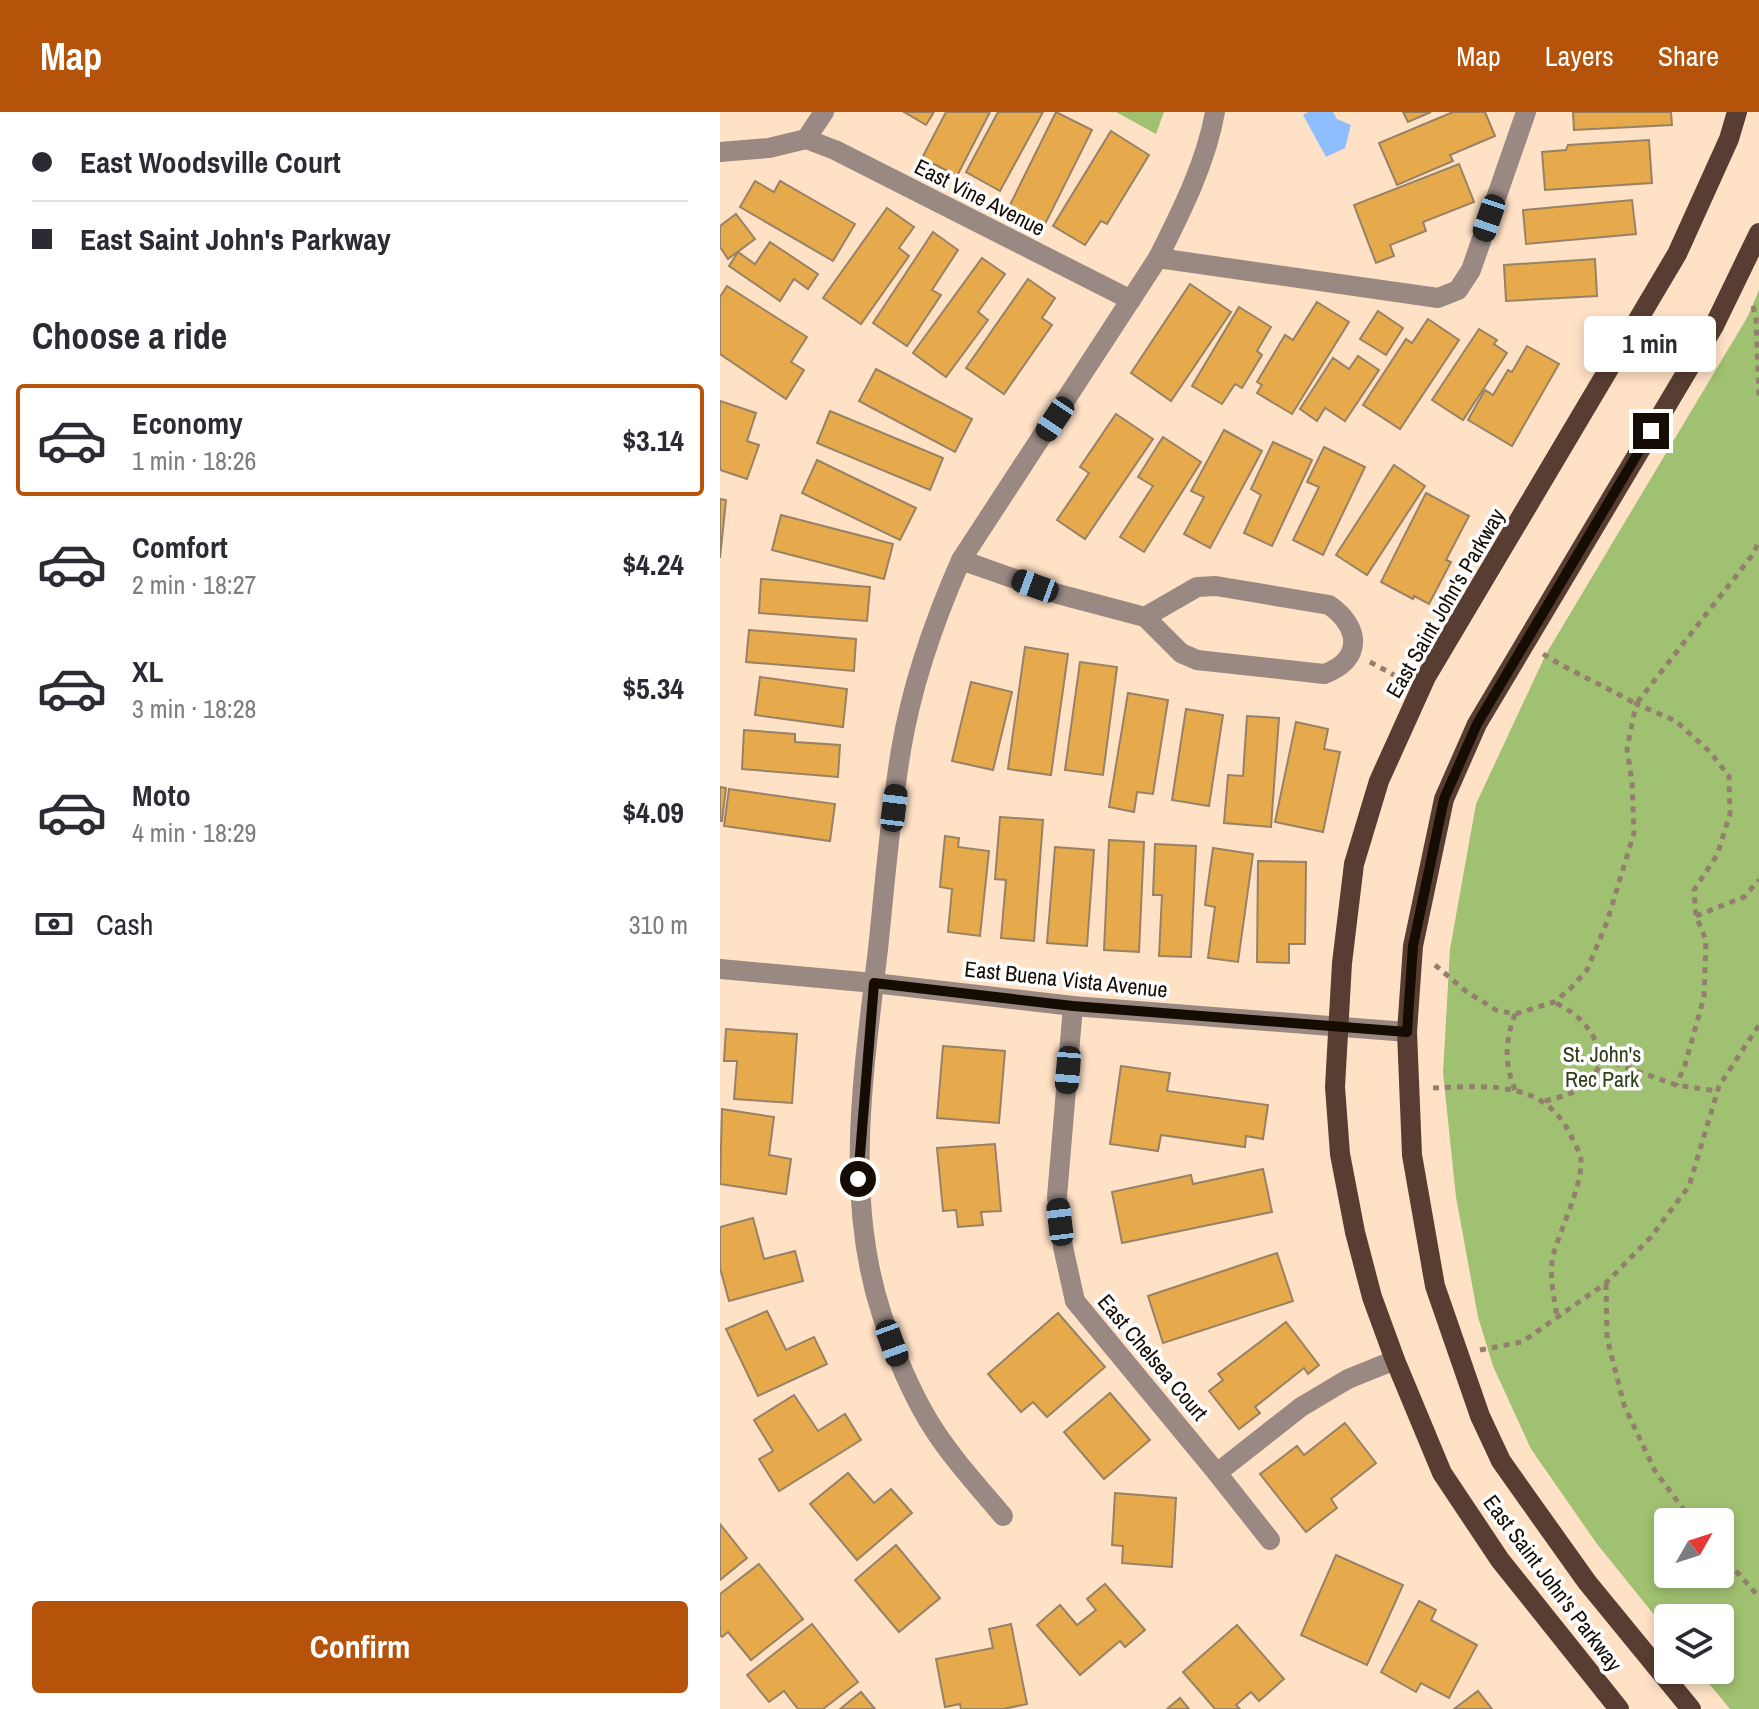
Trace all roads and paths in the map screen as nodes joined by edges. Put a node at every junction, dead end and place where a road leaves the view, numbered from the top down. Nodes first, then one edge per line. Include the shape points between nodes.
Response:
1 (824, 112) edge
2 (1215, 112) edge
3 (1526, 112) edge
4 (1737, 112) edge
5 (806, 139) junction
6 (720, 152) edge
7 (1759, 233) edge
8 (1158, 258) junction
9 (1742, 267) junction
10 (1131, 300) junction
11 (1759, 396) edge
12 (1759, 540) edge
13 (961, 560) junction
14 (1145, 617) junction
15 (1526, 642) junction
16 (1636, 704) junction
17 (1759, 880) edge
18 (1696, 916) junction
19 (1413, 946) junction
20 (720, 969) edge
21 (874, 983) junction
22 (1554, 1002) junction
23 (1073, 1006) junction
24 (1515, 1014) junction
25 (1338, 1025) junction
26 (1759, 1025) edge
27 (1407, 1032) junction
28 (1603, 1059) junction
29 (1676, 1085) junction
30 (1410, 1089) junction
31 (1515, 1090) junction
32 (1717, 1091) junction
33 (1545, 1101) junction
34 (1606, 1283) junction
35 (1557, 1317) junction
36 (1459, 1355) junction
37 (1395, 1360) junction
38 (1217, 1473) junction
39 (1683, 1508) edge
40 (1003, 1516) dead end
41 (1270, 1540) dead end
42 (1734, 1569) edge
43 (1759, 1597) edge
44 (1619, 1709) edge
45 (1691, 1709) edge

1 - 5 street
2 - 8 street via 1212,133
3 - 8 street via 1471,270 1458,290 1438,298
4 - 25 main road, East Saint John's Parkway via 1677,254 1426,677 1379,781 1354,864
5 - 6 street
5 - 10 street, East Vine Avenue
7 - 9 main road, East Saint John's Parkway
8 - 10 street
9 - 11 path via 1756,318
9 - 15 main road, East Saint John's Parkway via 1714,326
10 - 13 street
12 - 16 path
13 - 14 street
13 - 21 street via 915,684 901,750
14 - 14 street via 1181,653 1197,660 1324,674 1337,669 1351,653 1353,631 1345,616 1329,605 1197,587
15 - 16 path via 1571,672
15 - 19 main road, East Saint John's Parkway via 1477,724 1444,799
16 - 18 path via 1676,721 1729,776 1730,814 1717,855 1694,890
16 - 22 path via 1627,749 1634,833 1587,970
17 - 18 path via 1744,897
18 - 29 path via 1706,940 1704,997
19 - 24 path via 1467,992 1496,1010
19 - 27 main road, East Saint John's Parkway
20 - 21 street, East Buena Vista Avenue
21 - 23 street, East Buena Vista Avenue
21 - 40 street via 858,1179 881,1314 928,1421
22 - 24 path
22 - 28 path via 1576,1013 1595,1036
23 - 25 street, East Buena Vista Avenue
23 - 38 street, East Chelsea Court via 1057,1197 1075,1301
24 - 31 path via 1506,1053
25 - 27 street, East Buena Vista Avenue
25 - 37 main road, East Saint John's Parkway via 1340,1154 1372,1297
26 - 32 path
27 - 30 main road, East Saint John's Parkway
28 - 29 path
28 - 33 path via 1592,1080 1573,1094
29 - 32 path
30 - 31 path
30 - 36 main road, East Saint John's Parkway via 1412,1155 1435,1286
31 - 33 path
32 - 34 path via 1689,1186 1651,1237
33 - 35 path via 1566,1123 1582,1159 1552,1259
34 - 35 path
34 - 39 path via 1607,1338 1624,1405 1655,1471
35 - 36 path via 1522,1342
36 - 45 main road, East Saint John's Parkway via 1501,1461 1587,1582
37 - 38 street via 1348,1379 1301,1407
37 - 44 main road, East Saint John's Parkway via 1442,1473 1500,1560
38 - 41 street, East Chelsea Court
42 - 43 path

